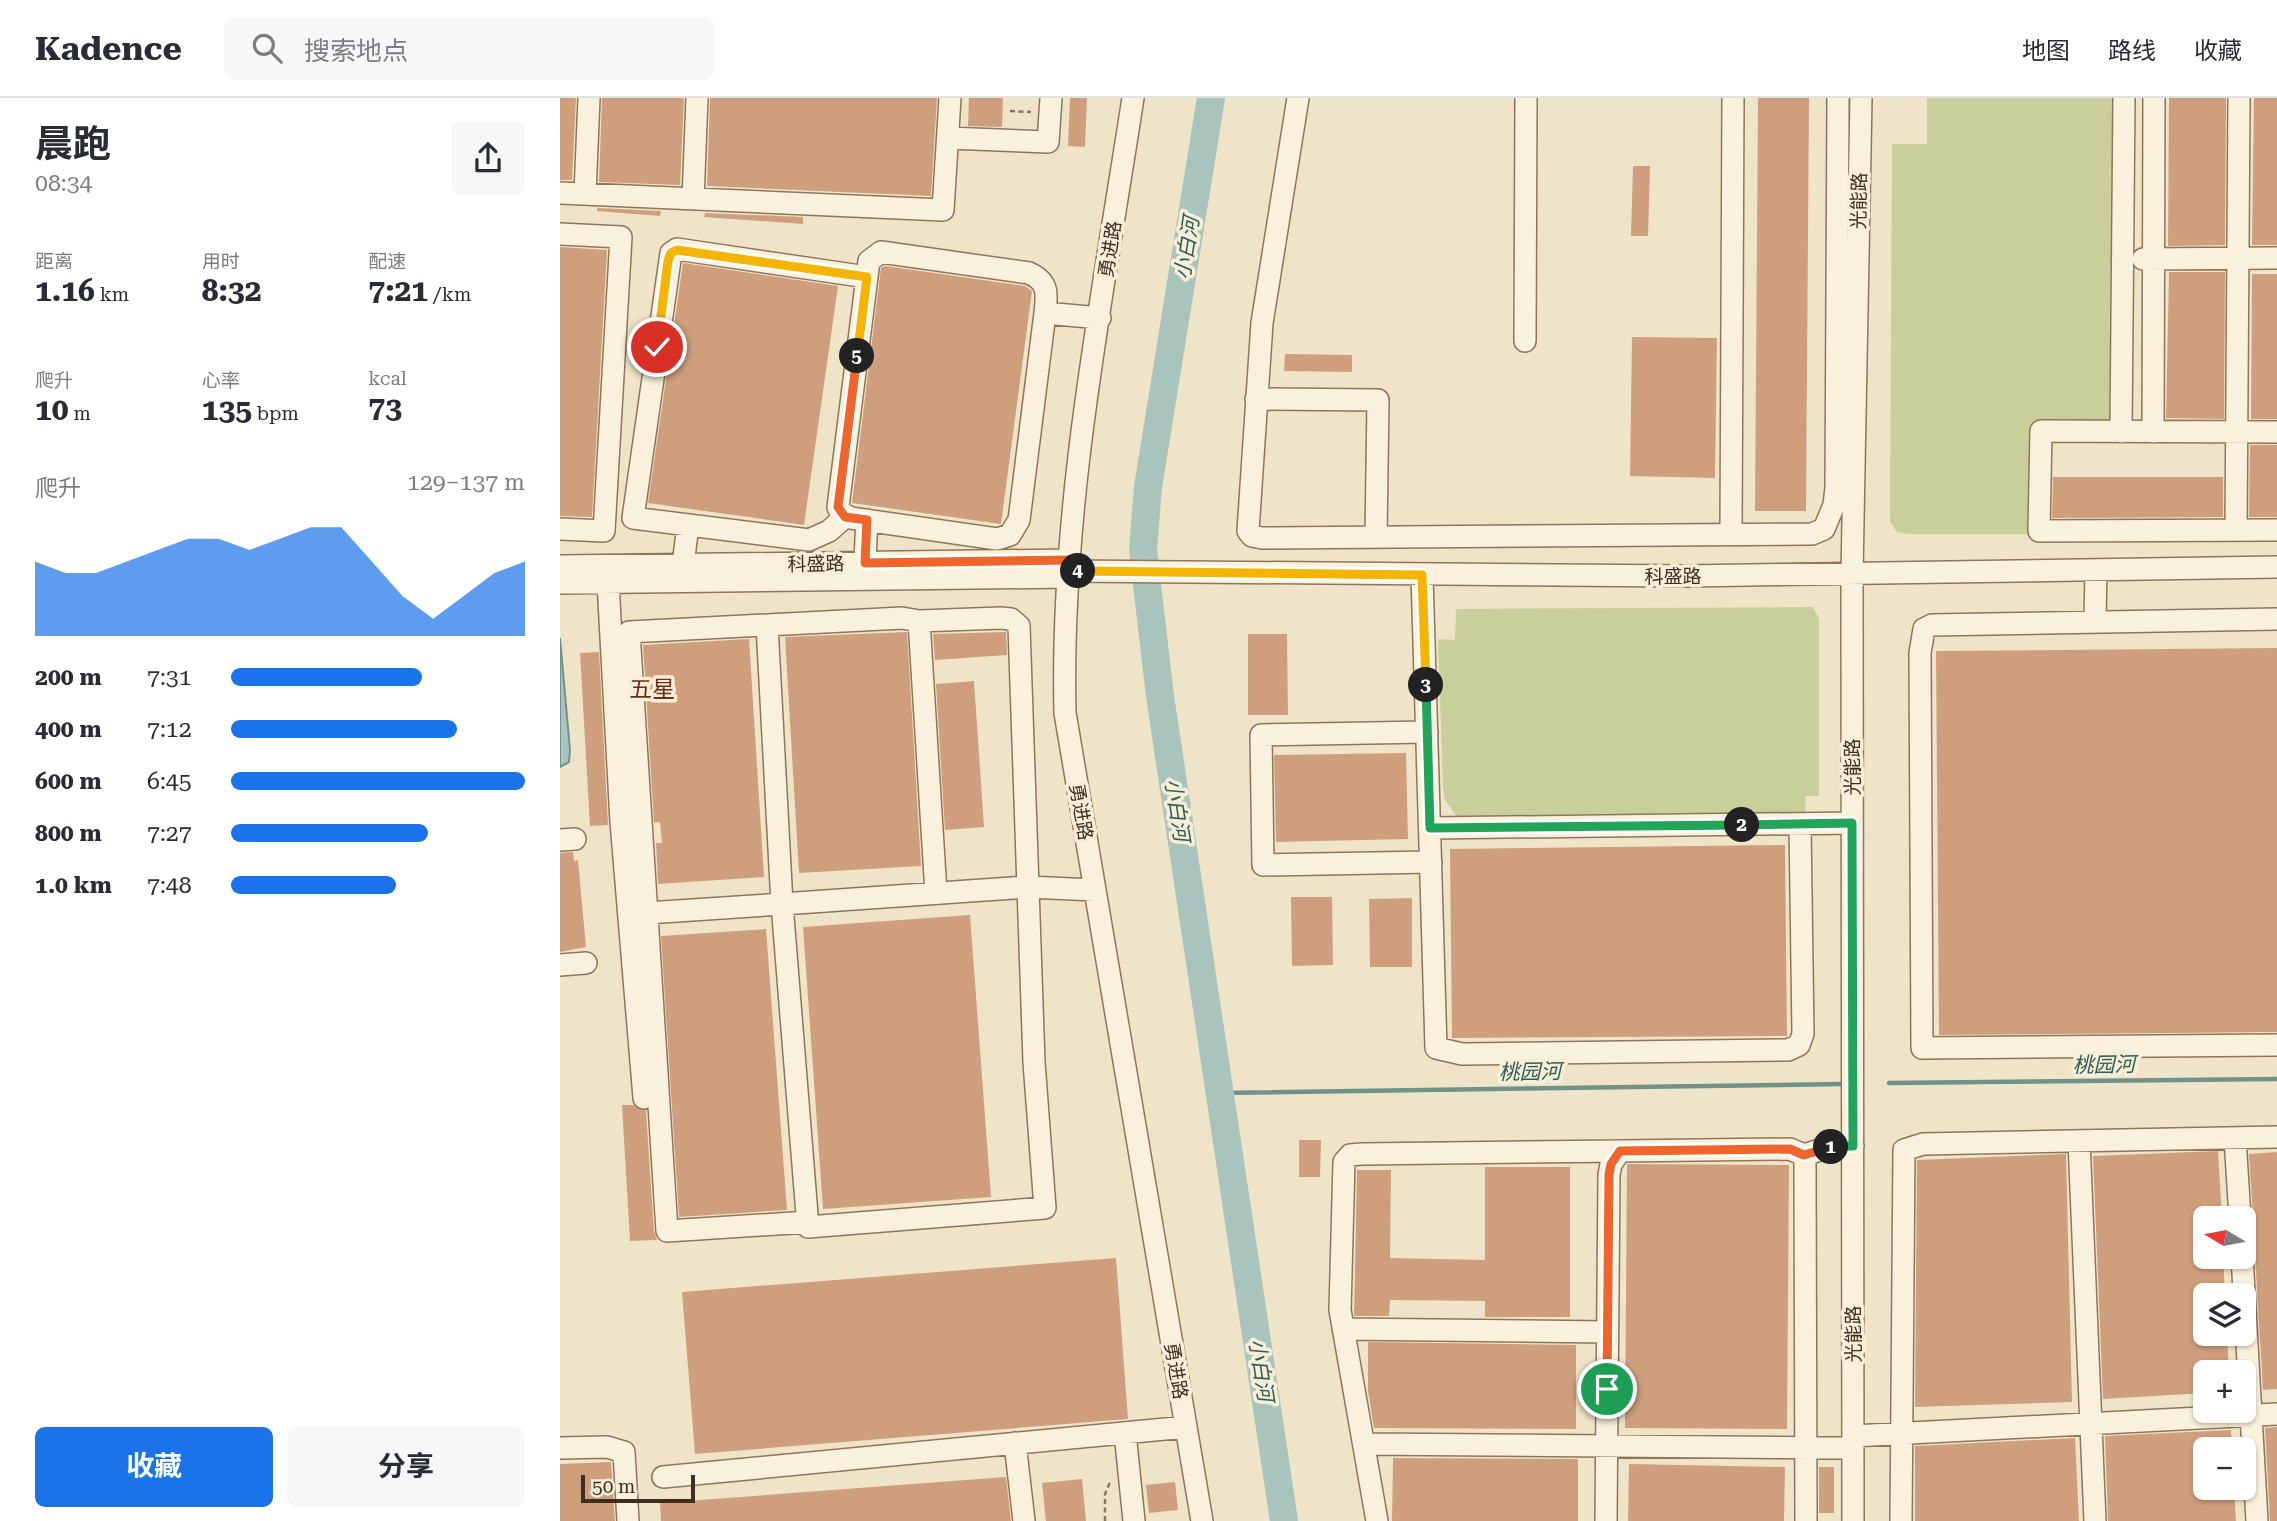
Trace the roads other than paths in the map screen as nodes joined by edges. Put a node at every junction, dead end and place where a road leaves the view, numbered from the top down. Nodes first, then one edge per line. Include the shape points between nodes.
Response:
1 (589, 98) edge
2 (696, 98) edge
3 (950, 98) edge
4 (1133, 98) edge
5 (1298, 98) edge
6 (1526, 98) edge
7 (1733, 98) edge
8 (1838, 98) edge
9 (1860, 98) edge
10 (2124, 98) edge
11 (2154, 98) edge
12 (2239, 98) edge
13 (1050, 105) edge
14 (948, 138) junction
15 (560, 193) edge
16 (585, 194) junction
17 (693, 199) junction
18 (560, 234) edge
19 (2277, 258) edge
20 (2154, 259) junction
21 (2238, 259) junction
22 (2123, 260) junction
23 (867, 277) junction
24 (1045, 313) junction
25 (1100, 318) junction
26 (1525, 341) dead end
27 (1256, 399) junction
28 (2121, 432) junction
29 (2153, 432) junction
30 (2237, 432) junction
31 (2277, 432) edge
32 (845, 517) junction
33 (867, 520) junction
34 (688, 525) junction
35 (560, 529) edge
36 (2236, 530) junction
37 (2277, 530) edge
38 (1731, 534) junction
39 (1376, 537) junction
40 (683, 565) junction
41 (560, 566) edge
42 (2277, 567) edge
43 (1070, 569) junction
44 (2096, 570) junction
45 (864, 571) junction
46 (1852, 574) junction
47 (1422, 575) junction
48 (608, 582) junction
49 (560, 583) edge
50 (2277, 619) edge
51 (2095, 620) junction
52 (919, 621) junction
53 (766, 625) junction
54 (1427, 732) junction
55 (1852, 823) junction
56 (1800, 824) junction
57 (1430, 828) junction
58 (1431, 862) junction
59 (1027, 887) junction
60 (1095, 890) junction
61 (936, 893) junction
62 (782, 904) junction
63 (647, 913) junction
64 (586, 963) dead end
65 (560, 965) edge
66 (2277, 1045) edge
67 (644, 1098) dead end
68 (2277, 1137) edge
69 (2235, 1138) junction
70 (2079, 1141) junction
71 (1853, 1146) junction
72 (1620, 1151) junction
73 (1804, 1155) junction
74 (2239, 1206) edge
75 (808, 1222) junction
76 (2243, 1269) edge
77 (1343, 1329) junction
78 (1608, 1332) junction
79 (2247, 1360) edge
80 (2277, 1405) edge
81 (2256, 1408) edge
82 (2193, 1409) edge
83 (2256, 1410) edge
84 (2193, 1413) edge
85 (2277, 1414) edge
86 (2090, 1419) junction
87 (2250, 1423) edge
88 (1186, 1427) junction
89 (1901, 1429) junction
90 (1125, 1433) junction
91 (1853, 1437) junction
92 (1016, 1443) junction
93 (1364, 1444) junction
94 (1606, 1447) junction
95 (1806, 1447) junction
96 (560, 1448) edge
97 (663, 1477) dead end
98 (628, 1521) edge
99 (1024, 1521) edge
100 (1134, 1521) edge
101 (1202, 1521) edge
102 (1377, 1521) edge
103 (1606, 1521) edge
104 (1806, 1521) edge
105 (1853, 1521) edge
106 (1901, 1521) edge
107 (2095, 1521) edge
108 (2258, 1521) edge

1 - 16 street
2 - 17 street
3 - 14 street
4 - 25 street, 勇进路
5 - 27 street via 1262,323
6 - 26 street
7 - 38 street
8 - 38 street via 1835,505 1824,529 1812,534
9 - 46 street, 光能路
10 - 22 street
11 - 20 street
12 - 21 street
13 - 14 street via 1048,142
14 - 17 street via 943,210
15 - 16 street
16 - 17 street
18 - 35 street via 621,237 604,531
19 - 21 street
20 - 21 street
20 - 22 street
20 - 29 street
21 - 30 street
22 - 28 street
23 - 24 street via 869,261 881,252 1016,270 1045,283
23 - 32 street via 838,507
23 - 34 street via 677,250 671,253 633,518
24 - 25 street
24 - 33 street via 1019,520 1010,535 997,539
25 - 43 street, 勇进路 via 1081,440
27 - 39 street via 1378,400
27 - 39 street via 1248,531 1252,536
28 - 29 street
28 - 36 street via 2041,431 2039,531
29 - 30 street
30 - 31 street
30 - 36 street
32 - 33 street
32 - 34 street via 808,540
33 - 45 street
34 - 40 street
36 - 37 street
38 - 39 street
40 - 41 street, 科盛路
40 - 45 street, 科盛路
42 - 44 street, 科盛路
43 - 45 street, 科盛路
43 - 47 street, 科盛路
43 - 60 street, 勇进路 via 1065,713
44 - 46 street, 科盛路
44 - 51 street
45 - 48 street, 科盛路
46 - 47 street, 科盛路
46 - 55 street, 光能路
47 - 54 street
48 - 49 street, 科盛路
48 - 67 street via 621,822
50 - 51 street
51 - 66 street via 1932,625 1924,629 1920,653 1922,1048
52 - 53 street
52 - 59 street via 1001,618 1019,626
52 - 61 street
53 - 62 street
53 - 63 street via 629,632
54 - 57 street
54 - 58 street via 1261,735 1263,865
55 - 56 street
55 - 71 street, 光能路
56 - 57 street
56 - 58 street via 1803,1034 1799,1045 1787,1050 1441,1052 1436,1048
57 - 58 street
59 - 60 street
59 - 61 street
59 - 75 street via 1045,1208 808,1227
60 - 88 street, 勇进路
61 - 62 street
62 - 63 street
62 - 75 street
63 - 75 street via 667,1231
64 - 65 street
68 - 69 street
69 - 70 street
69 - 74 street
70 - 86 street
70 - 89 street via 1923,1144 1904,1150
71 - 73 street
71 - 91 street, 光能路
72 - 73 street via 1790,1149
72 - 77 street via 1350,1155 1342,1169
72 - 78 street via 1609,1175
73 - 95 street
76 - 79 street
77 - 78 street
77 - 93 street
78 - 94 street
80 - 81 street
82 - 86 street
83 - 85 street
84 - 86 street
86 - 89 street
86 - 107 street
87 - 108 street
88 - 90 street
88 - 101 street, 勇进路
89 - 91 street
89 - 106 street
90 - 92 street
90 - 100 street
91 - 95 street
91 - 105 street, 光能路
92 - 97 street
92 - 99 street
93 - 94 street
93 - 102 street
94 - 95 street
94 - 103 street
95 - 104 street
96 - 98 street via 607,1447 624,1452

